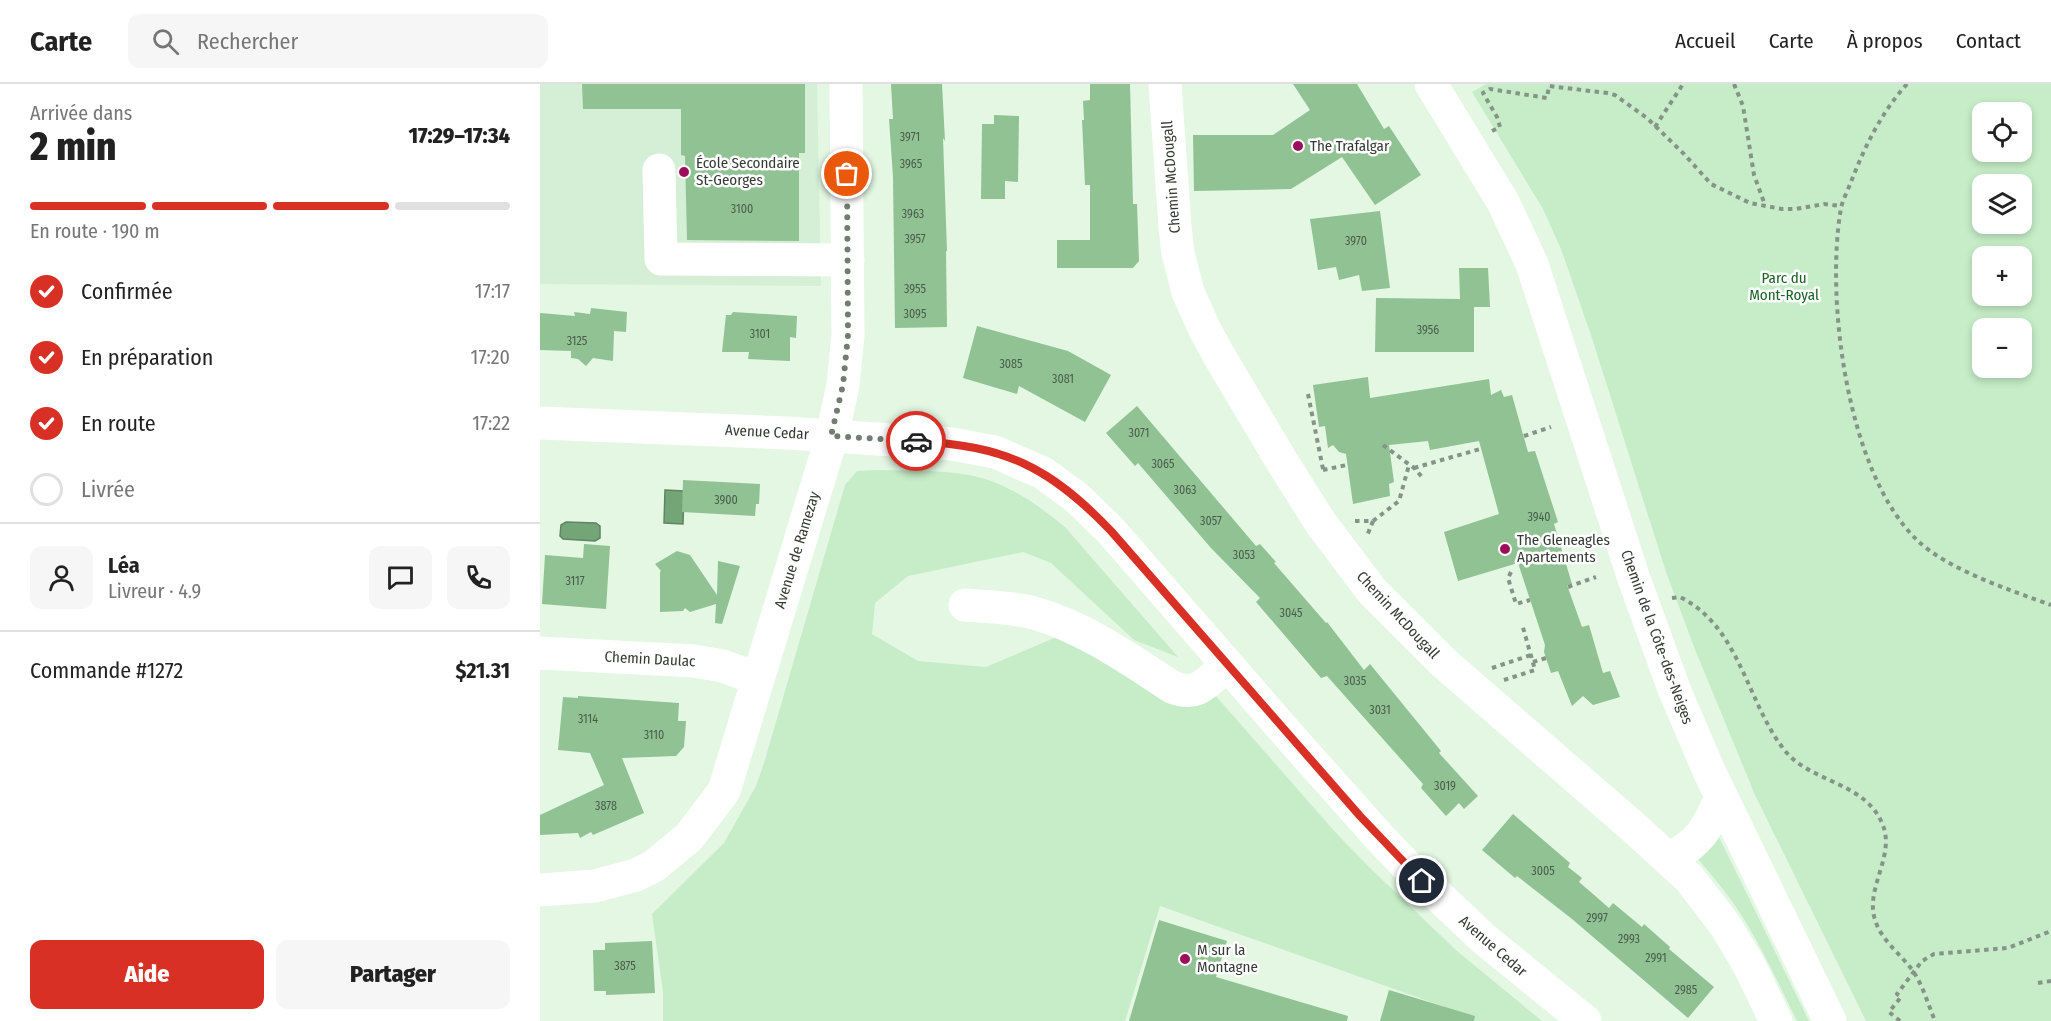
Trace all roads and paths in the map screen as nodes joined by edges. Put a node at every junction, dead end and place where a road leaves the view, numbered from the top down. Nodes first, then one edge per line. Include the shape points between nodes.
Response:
1 (846, 84) edge
2 (1165, 84) edge
3 (1431, 84) edge
4 (1683, 84) edge
5 (1734, 84) edge
6 (1905, 85) edge
7 (1655, 126) junction
8 (1492, 131) dead end
9 (659, 170) dead end
10 (1765, 206) junction
11 (1841, 206) junction
12 (848, 260) junction
13 (1308, 394) dead end
14 (540, 423) edge
15 (1551, 427) dead end
16 (831, 436) junction
17 (1524, 436) dead end
18 (1383, 445) dead end
19 (1480, 449) dead end
20 (1347, 465) dead end
21 (1409, 465) junction
22 (1414, 468) junction
23 (1423, 478) dead end
24 (1349, 512) dead end
25 (1355, 520) junction
26 (1373, 521) junction
27 (1367, 537) junction
28 (1372, 544) dead end
29 (1511, 572) dead end
30 (1596, 577) dead end
31 (1568, 587) dead end
32 (1672, 598) dead end
33 (1530, 600) dead end
34 (965, 605) dead end
35 (2051, 605) edge
36 (1522, 624) dead end
37 (540, 653) edge
38 (1531, 655) junction
39 (1546, 658) dead end
40 (1533, 662) junction
41 (1227, 665) junction
42 (758, 679) junction
43 (1721, 798) junction
44 (1670, 859) junction
45 (540, 890) edge
46 (2051, 931) edge
47 (1914, 973) junction
48 (2051, 981) edge
49 (2038, 983) dead end
50 (1763, 1012) edge
51 (1585, 1021) edge
52 (1830, 1021) edge
53 (1900, 1021) edge
54 (1935, 1021) edge

1 - 12 street, Avenue de Ramezay
2 - 44 street, Chemin McDougall via 1175,227 1188,292 1218,354 1320,522 1372,591 1444,663
3 - 43 street, Chemin de la Côte-des-Neiges via 1503,202 1532,264 1646,613
4 - 7 path
5 - 10 path via 1743,106 1754,175
6 - 11 path via 1874,130
7 - 8 path via 1615,95 1549,86 1547,98 1490,89 1483,93 1500,127
7 - 10 path via 1711,184
9 - 12 street via 661,259
10 - 11 path
11 - 35 path via 1835,271 1840,345 1853,411 1891,507 1918,542 1954,565
12 - 16 street, Avenue de Ramezay via 847,352
13 - 20 path via 1323,471
14 - 16 street, Avenue Cedar
15 - 17 path
16 - 41 street, Avenue Cedar via 966,445 1007,456 1043,473 1097,517
16 - 42 street, Avenue de Ramezay
18 - 21 path
19 - 22 path
21 - 22 path
21 - 26 path via 1399,501
22 - 23 path
24 - 25 path
25 - 26 path
25 - 27 path
26 - 27 path
27 - 28 path
29 - 33 path via 1508,578 1516,604
30 - 31 path
32 - 47 path via 1680,597 1692,605 1721,634 1779,742 1795,761 1853,791 1878,815 1887,844 1874,897 1874,918
34 - 41 street via 1033,613 1062,623 1183,692 1201,686
36 - 38 path
37 - 42 street, Chemin Daulac via 694,661 723,666
38 - 40 path
38 - 40 path via 1490,668 1504,680 1535,670
39 - 40 path
41 - 51 street, Avenue Cedar via 1436,896
42 - 45 street, Avenue de Ramezay via 724,791 689,837 654,866 636,875 595,886
43 - 44 street via 1701,836
43 - 52 street, Chemin de la Côte-des-Neiges
44 - 50 street, Chemin McDougall via 1700,890 1725,925
46 - 47 path via 2008,948 1934,954 1922,961
47 - 53 path via 1889,1012
47 - 54 path
48 - 49 path

